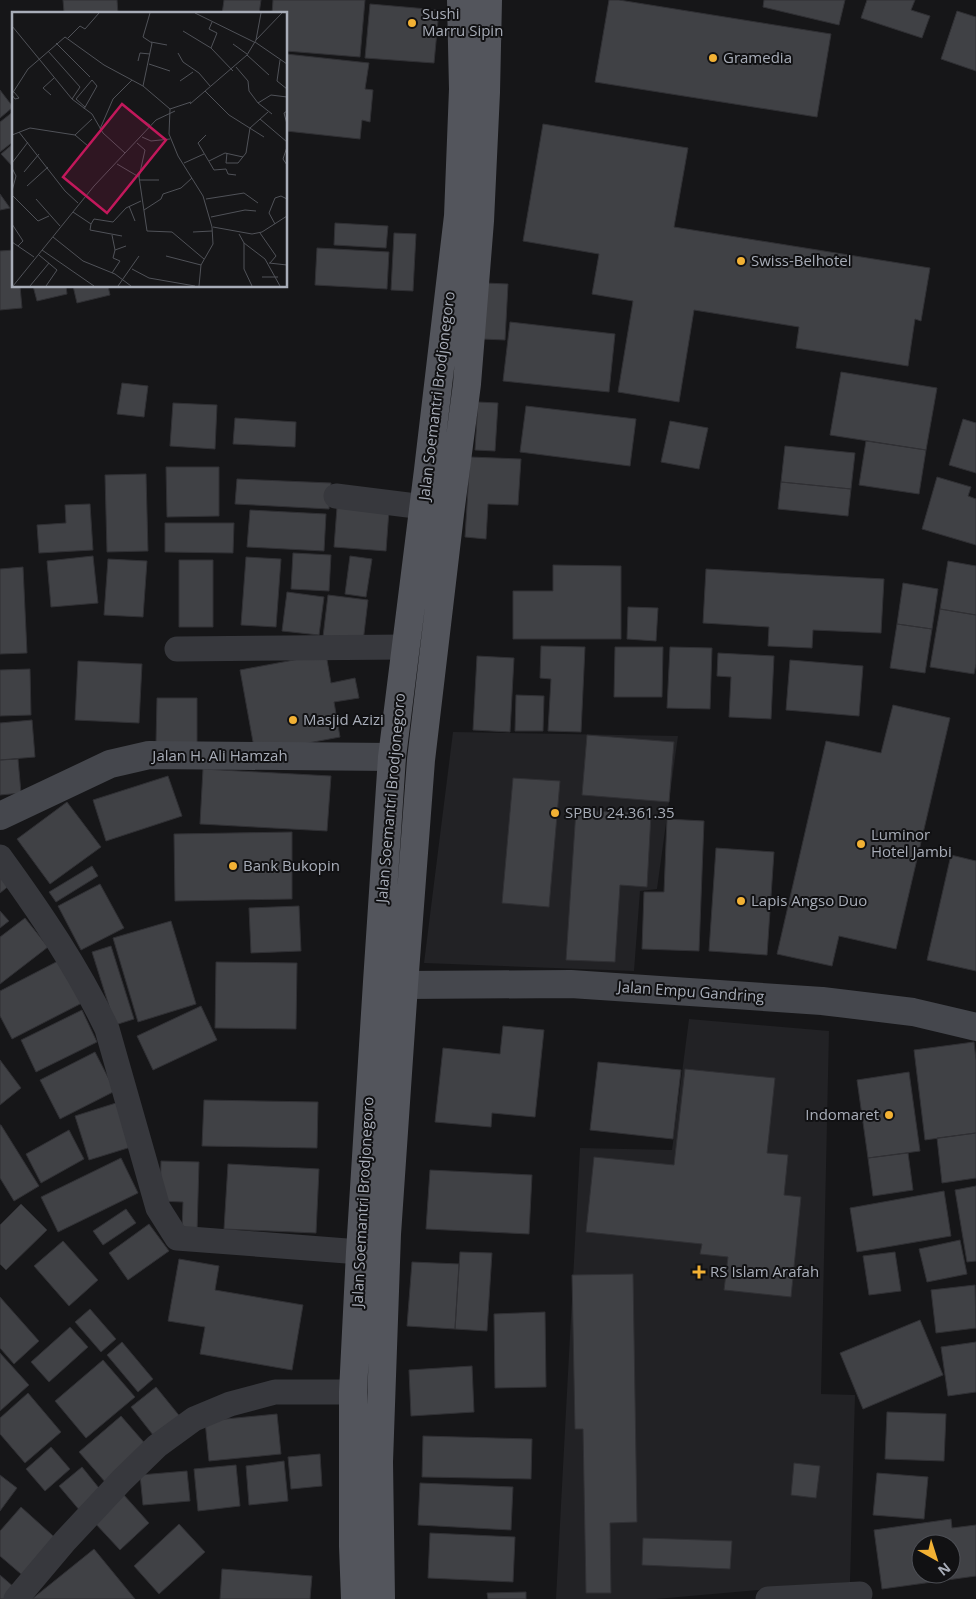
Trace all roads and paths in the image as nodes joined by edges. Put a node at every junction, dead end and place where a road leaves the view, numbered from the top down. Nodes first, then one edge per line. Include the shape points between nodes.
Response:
1 (461, 0) edge
2 (488, 0) edge
3 (336, 496) dead end
4 (424, 506) junction
5 (406, 647) junction
6 (177, 649) dead end
7 (392, 757) junction
8 (421, 760) junction
9 (0, 816) edge
10 (0, 857) edge
11 (376, 982) junction
12 (404, 985) junction
13 (976, 1027) edge
14 (360, 1252) junction
15 (353, 1392) junction
16 (860, 1594) dead end
17 (16, 1599) edge
18 (355, 1599) edge
19 (382, 1599) edge
20 (768, 1599) edge

1 - 4 main road, Jalan Soemantri Brodjonegoro via 458,216
2 - 8 main road, Jalan Soemantri Brodjonegoro via 480,221 467,384
3 - 4 street
4 - 5 main road, Jalan Soemantri Brodjonegoro
5 - 6 street
5 - 7 main road, Jalan Soemantri Brodjonegoro
7 - 8 main road
7 - 9 street, Jalan H. Ali Hamzah via 148,755 110,764
7 - 11 main road, Jalan Soemantri Brodjonegoro
8 - 12 main road, Jalan Soemantri Brodjonegoro
10 - 14 street via 95,1003 107,1029 158,1208 177,1238
11 - 12 main road
11 - 14 main road, Jalan Soemantri Brodjonegoro
12 - 13 street, Jalan Empu Gandring via 571,984 822,1001 913,1012
12 - 19 main road, Jalan Soemantri Brodjonegoro via 387,1244 379,1462
14 - 15 main road, Jalan Soemantri Brodjonegoro
15 - 17 street via 275,1392 230,1404 194,1419 157,1446 122,1480
15 - 18 main road, Jalan Soemantri Brodjonegoro
16 - 20 street

